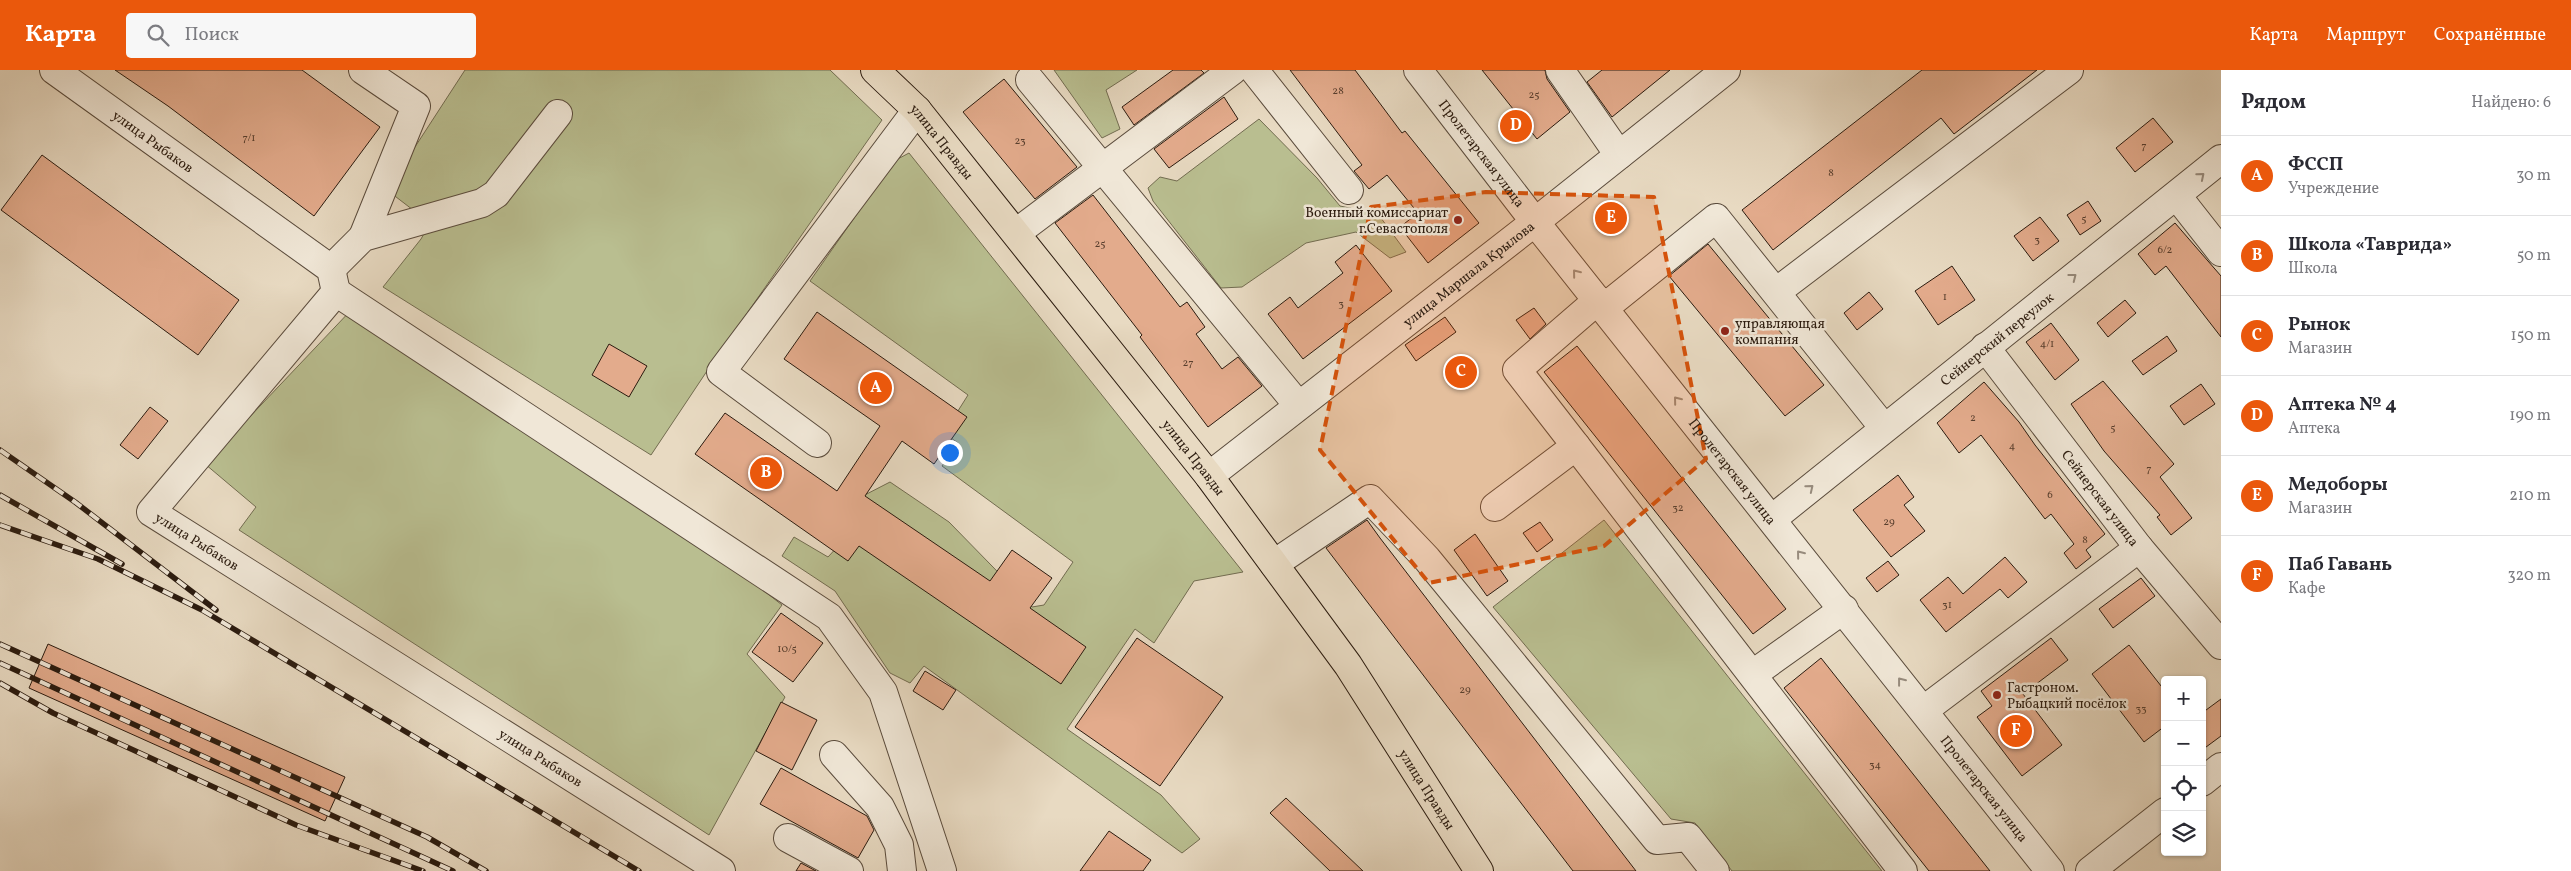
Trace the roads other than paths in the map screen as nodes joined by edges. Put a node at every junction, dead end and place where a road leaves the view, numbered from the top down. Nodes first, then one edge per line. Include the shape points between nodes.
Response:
1 (54, 70) edge
2 (363, 70) edge
3 (874, 70) edge
4 (1233, 70) edge
5 (1254, 70) edge
6 (1418, 70) edge
7 (1726, 70) edge
8 (2069, 70) edge
9 (1568, 73) edge
10 (1030, 80) dead end
11 (917, 110) junction
12 (558, 114) dead end
13 (1619, 155) junction
14 (2221, 159) edge
15 (1102, 167) junction
16 (1350, 190) dead end
17 (2177, 196) junction
18 (1535, 222) junction
19 (1016, 233) junction
20 (364, 237) junction
21 (2221, 252) edge
22 (333, 281) junction
23 (1776, 292) junction
24 (1601, 304) junction
25 (1985, 347) junction
26 (1298, 405) junction
27 (1884, 428) junction
28 (817, 443) dead end
29 (1576, 446) junction
30 (1209, 476) junction
31 (1495, 507) dead end
32 (1772, 519) junction
33 (2139, 548) junction
34 (1274, 564) junction
35 (1844, 609) junction
36 (2217, 634) edge
37 (1753, 674) junction
38 (1924, 710) junction
39 (834, 755) dead end
40 (2221, 767) edge
41 (2206, 779) edge
42 (2161, 815) edge
43 (788, 838) dead end
44 (721, 871) edge
45 (848, 871) edge
46 (902, 871) edge
47 (942, 871) edge
48 (1479, 871) edge
49 (1715, 871) edge
50 (1903, 871) edge
51 (2050, 871) edge
52 (2090, 871) edge

1 - 22 street, улица Рыбаков
2 - 20 street via 416,106
3 - 11 main road, улица Правды
4 - 15 street
5 - 16 street
6 - 18 street, Пролетарская улица
7 - 13 street, улица Маршала Крылова
8 - 23 street
9 - 13 street
10 - 15 street
11 - 19 main road, улица Правды
11 - 28 street via 721,372
12 - 20 street via 496,194 482,203
13 - 18 street, улица Маршала Крылова
17 -> 14 street, Сейнерский переулок
15 - 19 street
15 - 26 street
17 - 21 street
25 -> 17 street, Сейнерский переулок
24 -> 18 street, Пролетарская улица
18 - 26 street, улица Маршала Крылова
19 - 30 main road, улица Правды
20 - 22 street
22 - 44 street, улица Рыбаков via 151,512
22 - 47 street via 829,617 883,692
23 - 24 street via 1716,218
23 - 27 street
24 - 29 street via 1517,370
32 -> 24 street, Пролетарская улица
25 - 27 street, Сейнерский переулок
25 - 33 street, Сейнерская улица
26 - 30 street, улица Маршала Крылова
32 -> 27 street, Сейнерский переулок
29 - 31 street
29 - 37 street
30 - 34 main road, улица Правды
35 -> 32 street, Пролетарская улица
33 - 36 street, Сейнерская улица
33 - 38 street
34 - 48 main road, улица Правды via 1348,665
34 - 49 street via 1370,499 1427,559 1657,840 1688,837
35 - 37 street
38 -> 35 street, Пролетарская улица
37 - 50 street
38 - 51 street, Пролетарская улица
39 - 46 street via 880,807 899,845
40 - 41 street
42 - 52 street
43 - 45 street

